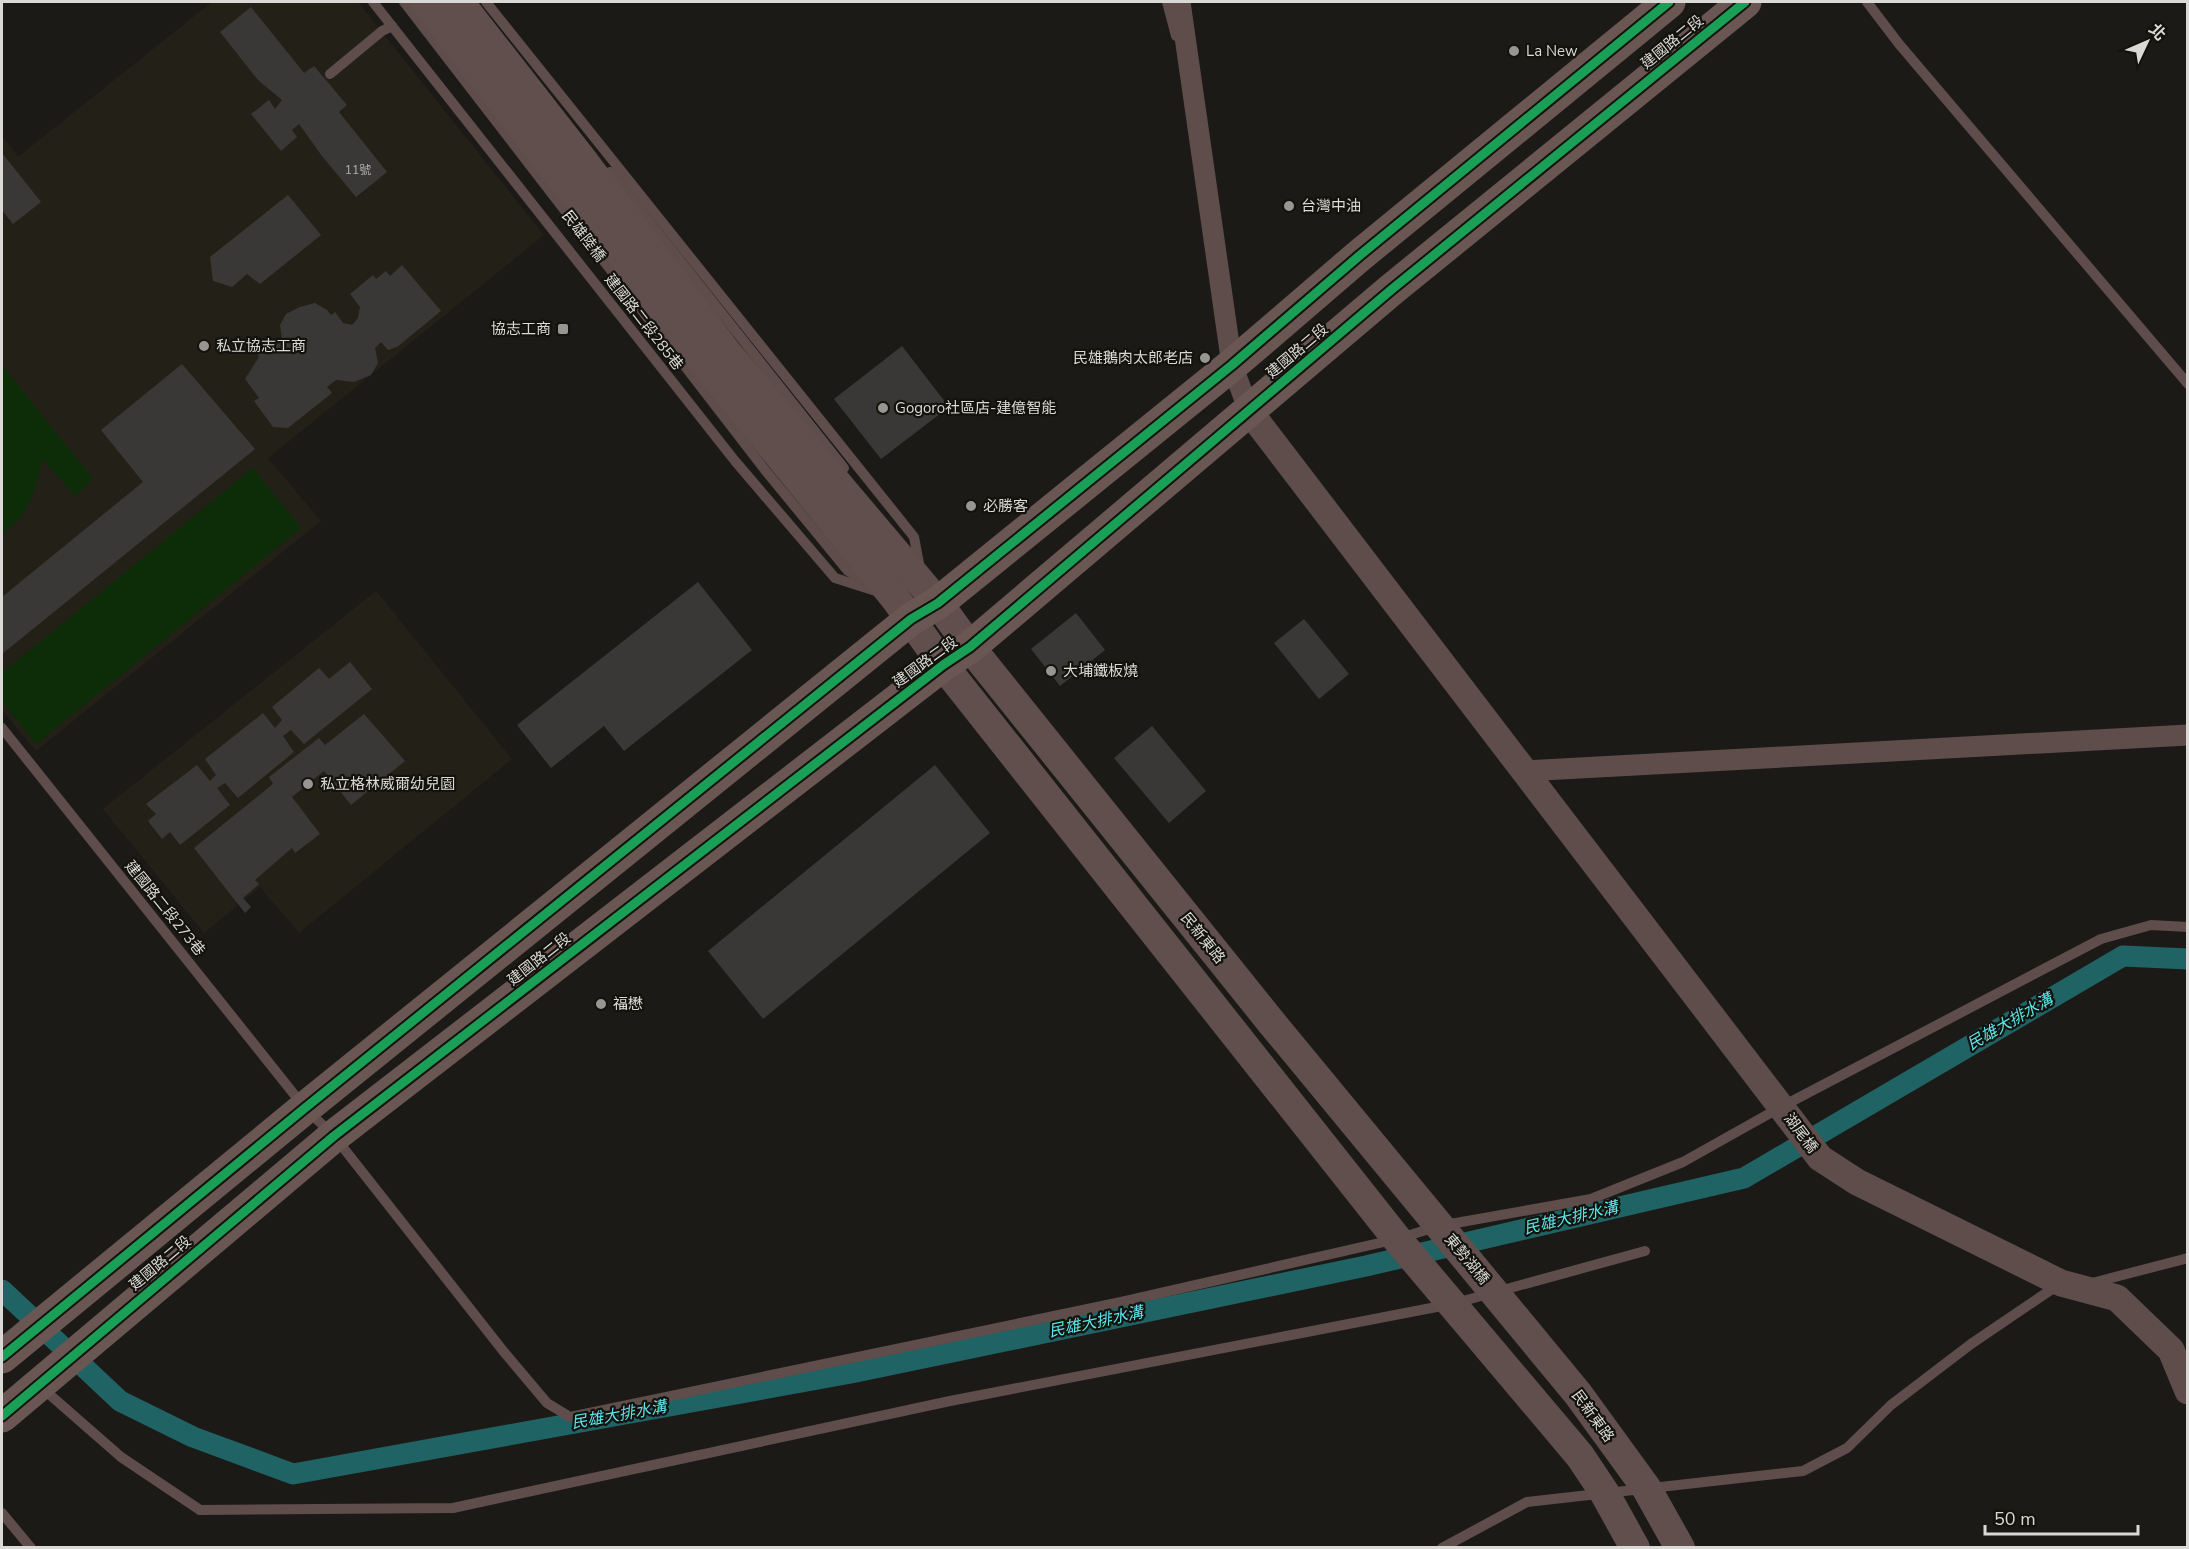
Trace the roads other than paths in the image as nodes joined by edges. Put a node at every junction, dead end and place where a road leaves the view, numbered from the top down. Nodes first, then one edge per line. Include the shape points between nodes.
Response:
1 (373, 2) edge
2 (404, 2) edge
3 (425, 2) edge
4 (459, 2) edge
5 (474, 2) edge
6 (486, 2) edge
7 (1167, 2) edge
8 (1180, 2) edge
9 (1189, 2) edge
10 (1669, 2) edge
11 (1745, 2) edge
12 (1867, 2) edge
13 (392, 26) junction
14 (330, 74) dead end
15 (1197, 120) junction
16 (1232, 365) junction
17 (2187, 384) edge
18 (1249, 411) junction
19 (790, 450) junction
20 (849, 475) dead end
21 (898, 537) dead end
22 (917, 602) junction
23 (970, 647) junction
24 (943, 666) junction
25 (2, 728) edge
26 (2187, 735) edge
27 (1524, 771) junction
28 (2187, 927) edge
29 (305, 1108) junction
30 (1782, 1108) junction
31 (334, 1136) junction
32 (1439, 1226) junction
33 (1397, 1239) junction
34 (1645, 1251) dead end
35 (2187, 1258) edge
36 (2069, 1285) junction
37 (1494, 1293) junction
38 (1452, 1304) junction
39 (3, 1356) edge
40 (39, 1384) junction
41 (2187, 1390) edge
42 (2, 1416) edge
43 (1647, 1490) junction
44 (1604, 1492) junction
45 (2, 1513) edge
46 (31, 1548) edge
47 (1442, 1548) edge
48 (1635, 1548) edge
49 (1680, 1548) edge

1 - 13 lane, 建國路二段285巷
2 - 19 lane, 民雄陸橋
3 - 19 main road, 民雄陸橋 via 632,270
4 - 19 main road via 727,352
5 - 19 lane
6 - 22 lane via 914,537
7 - 15 lane
8 - 15 street
9 - 15 lane
10 - 16 main road, 建國路二段
11 - 18 main road, 建國路二段 via 1391,290
12 - 17 lane
13 - 14 lane
13 - 22 lane, 建國路二段285巷 via 735,461 834,578
15 - 16 street
16 - 18 street
16 - 22 main road, 建國路二段
18 - 23 main road, 建國路二段
18 - 27 street, 湖尾橋
19 - 20 lane
19 - 22 main road
21 - 22 lane
22 - 23 main road, 民新東路
22 - 24 main road
22 - 29 main road, 建國路二段
23 - 24 main road, 建國路二段
23 - 32 main road, 民新東路
24 - 31 main road, 建國路二段
24 - 33 main road
25 - 29 lane, 建國路二段273巷
26 - 27 street
27 - 30 street, 湖尾橋
28 - 30 lane, 建國路二段273巷 via 2151,924 2101,939
29 - 31 lane, 建國路二段273巷
29 - 39 main road, 建國路二段
30 - 32 lane, 建國路二段273巷 via 1683,1162 1591,1199
30 - 36 street, 湖尾橋 via 1820,1158 1857,1182
31 - 33 lane, 建國路二段273巷 via 547,1403 570,1417 1121,1302
31 - 40 main road, 建國路二段
32 - 33 lane, 建國路二段273巷
32 - 37 main road, 東勢湖橋
33 - 38 main road
34 - 37 lane
35 - 36 lane
36 - 41 street, 湖尾橋 via 2117,1298 2170,1350
36 - 43 lane via 1971,1344 1900,1399 1847,1448 1803,1471
37 - 38 lane
37 - 43 main road, 民新東路 via 1578,1394
38 - 40 lane via 950,1401 453,1508 200,1510 121,1457
38 - 44 main road via 1580,1456
40 - 42 main road
43 - 44 lane
43 - 49 main road, 民新東路
44 - 47 lane via 1527,1502
44 - 48 main road
45 - 46 lane

